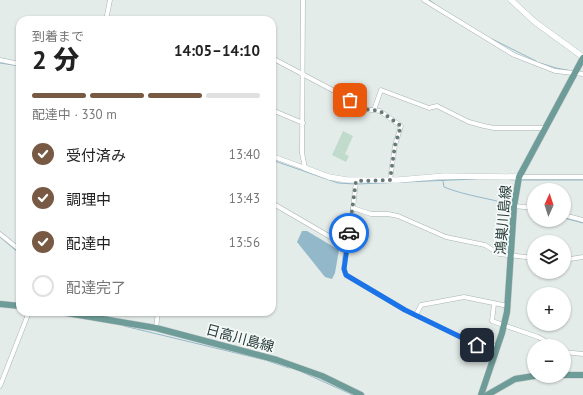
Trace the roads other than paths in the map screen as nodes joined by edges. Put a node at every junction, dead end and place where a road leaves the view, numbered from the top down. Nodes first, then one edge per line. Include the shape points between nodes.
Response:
1 (110, 0) edge
2 (303, 0) edge
3 (424, 0) edge
4 (511, 0) edge
5 (107, 16) edge
6 (583, 58) edge
7 (0, 60) edge
8 (276, 60) edge
9 (16, 63) edge
10 (575, 73) junction
11 (303, 74) junction
12 (583, 74) edge
13 (374, 110) junction
14 (276, 112) edge
15 (303, 123) junction
16 (544, 128) junction
17 (276, 157) edge
18 (305, 168) junction
19 (519, 177) junction
20 (583, 177) edge
21 (390, 180) junction
22 (356, 181) junction
23 (276, 206) edge
24 (514, 206) junction
25 (527, 207) edge
26 (353, 208) junction
27 (571, 217) edge
28 (583, 220) edge
29 (0, 234) edge
30 (16, 247) edge
31 (347, 247) junction
32 (511, 256) junction
33 (527, 257) edge
34 (583, 257) edge
35 (571, 259) edge
36 (0, 304) edge
37 (494, 304) junction
38 (16, 306) edge
39 (508, 306) junction
40 (416, 315) junction
41 (27, 316) edge
42 (85, 316) edge
43 (158, 316) edge
44 (504, 325) junction
45 (156, 328) junction
46 (542, 339) edge
47 (498, 346) junction
48 (571, 353) edge
49 (583, 354) edge
50 (571, 375) edge
51 (583, 375) edge
52 (527, 377) edge
53 (0, 386) edge
54 (361, 395) edge
55 (481, 395) edge
56 (487, 395) edge

1 - 5 street
2 - 11 street
3 - 10 street via 514,54 551,70
4 - 6 street via 535,22
6 - 10 main road, 鴻巣川島線
7 - 9 street
8 - 11 street
10 - 12 street
10 - 16 main road, 鴻巣川島線
11 - 13 street via 364,109
11 - 15 street
13 - 16 street via 381,90 429,108 437,106 469,122 484,126
13 - 21 street via 380,111 401,126 395,145
14 - 15 street
15 - 18 street
16 - 19 main road, 鴻巣川島線
17 - 18 street
18 - 22 street via 329,177
19 - 20 street
19 - 21 street via 445,176
19 - 24 main road, 鴻巣川島線
21 - 22 street
22 - 26 street
23 - 31 street
24 - 25 street
24 - 32 main road, 鴻巣川島線
26 - 31 street
26 - 32 street via 371,214 398,216 438,234 485,245 499,254
27 - 28 street
29 - 30 street
31 - 40 street via 344,269 346,275
32 - 33 street
32 - 39 main road, 鴻巣川島線
34 - 35 street
36 - 38 main road
37 - 39 street
37 - 40 street via 472,298 458,298 421,305
37 - 44 street via 492,321
39 - 44 main road, 鴻巣川島線
40 - 47 street via 477,345
41 - 53 street
42 - 45 main road, 日高川島線
43 - 45 street
44 - 46 street
44 - 47 main road, 鴻巣川島線
45 - 54 main road, 日高川島線 via 277,360 322,376
47 - 55 main road, 鴻巣川島線
48 - 49 street
50 - 51 main road
52 - 56 main road via 515,379

